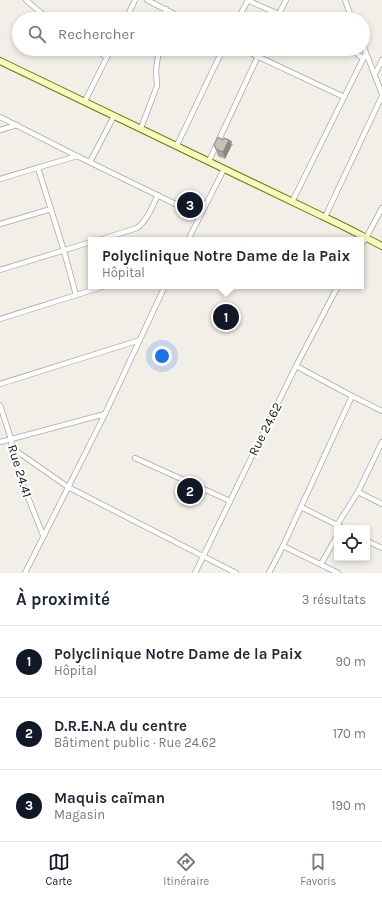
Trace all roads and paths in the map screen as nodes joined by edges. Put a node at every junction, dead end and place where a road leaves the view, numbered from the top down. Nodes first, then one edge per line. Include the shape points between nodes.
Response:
1 (26, 0) edge
2 (135, 0) edge
3 (147, 0) edge
4 (248, 0) edge
5 (286, 0) edge
6 (345, 0) edge
7 (166, 9) junction
8 (40, 12) edge
9 (129, 12) edge
10 (165, 12) edge
11 (171, 12) edge
12 (242, 12) edge
13 (274, 12) edge
14 (279, 12) edge
15 (349, 12) edge
16 (158, 56) edge
17 (221, 56) edge
18 (258, 56) joint
19 (360, 56) edge
20 (364, 56) edge
21 (367, 56) edge
22 (107, 57) edge
23 (363, 59) junction
24 (382, 60) edge
25 (0, 61) edge
26 (375, 74) junction
27 (382, 95) edge
28 (344, 97) junction
29 (85, 101) junction
30 (114, 116) junction
31 (0, 117) edge
32 (16, 125) junction
33 (141, 128) junction
34 (0, 130) edge
35 (177, 145) junction
36 (76, 156) junction
37 (209, 161) junction
38 (90, 162) junction
39 (38, 168) junction
40 (224, 169) junction
41 (0, 179) edge
42 (158, 195) junction
43 (292, 202) junction
44 (382, 208) edge
45 (50, 209) junction
46 (200, 216) junction
47 (325, 217) junction
48 (0, 224) edge
49 (109, 237) edge
50 (190, 237) edge
51 (366, 238) junction
52 (364, 240) edge
53 (88, 243) edge
54 (382, 246) edge
55 (64, 251) junction
56 (0, 270) edge
57 (95, 289) edge
58 (164, 289) edge
59 (336, 289) edge
60 (76, 295) junction
61 (0, 319) edge
62 (140, 340) junction
63 (296, 366) junction
64 (0, 384) edge
65 (352, 396) junction
66 (0, 405) edge
67 (382, 411) edge
68 (105, 414) junction
69 (11, 439) junction
70 (0, 442) edge
71 (382, 442) edge
72 (12, 448) junction
73 (376, 454) junction
74 (382, 456) edge
75 (135, 458) dead end
76 (68, 487) junction
77 (358, 492) junction
78 (230, 501) junction
79 (382, 504) edge
80 (301, 508) junction
81 (337, 525) edge
82 (342, 525) edge
83 (43, 535) junction
84 (334, 541) edge
85 (370, 542) edge
86 (283, 546) junction
87 (382, 548) edge
88 (203, 557) junction
89 (321, 564) junction
90 (24, 573) edge
91 (195, 573) edge
92 (236, 573) edge
93 (269, 573) edge
94 (338, 573) edge

1 - 8 street
2 - 9 street
3 - 7 street
4 - 12 street
4 - 13 street
5 - 14 street
6 - 15 street
7 - 10 street
7 - 11 street
16 - 33 street via 157,86
17 - 35 street
18 - 28 street
18 - 37 street
19 - 23 street
20 - 23 street
21 - 26 street
22 - 29 street
23 - 28 street
24 - 26 street
25 - 29 street
26 - 27 street
27 - 47 street
28 - 43 street
29 - 30 street
30 - 33 street
30 - 38 street
31 - 32 street
32 - 34 street
32 - 36 street
33 - 35 street
35 - 37 street
36 - 38 street
36 - 39 street
37 - 40 street
38 - 42 street
39 - 41 street
39 - 45 street
40 - 43 street
40 - 46 street
42 - 46 street
42 - 49 street via 146,219 138,228
43 - 47 street
44 - 51 street
45 - 48 street
45 - 55 street
46 - 50 street
47 - 51 street
51 - 52 street
51 - 54 street
53 - 55 street
55 - 56 street
55 - 60 street
57 - 60 street
58 - 62 street
59 - 63 street, Rue 24.62
60 - 61 street
62 - 64 street
62 - 68 street
63 - 65 street
63 - 78 street, Rue 24.62
65 - 67 street
65 - 80 street
66 - 69 street, Rue 24.41
68 - 69 street
68 - 76 street
69 - 70 street
69 - 72 street, Rue 24.41
71 - 73 street
72 - 76 street
72 - 83 street, Rue 24.41 via 20,477
73 - 74 street
73 - 77 street
75 - 78 street
76 - 83 street
76 - 88 street
77 - 79 street
77 - 82 street
78 - 88 street, Rue 24.62
80 - 81 street
80 - 86 street
83 - 90 street
84 - 89 street
85 - 87 street
86 - 89 street
86 - 93 street
88 - 91 street, Rue 24.62
88 - 92 street
89 - 94 street

